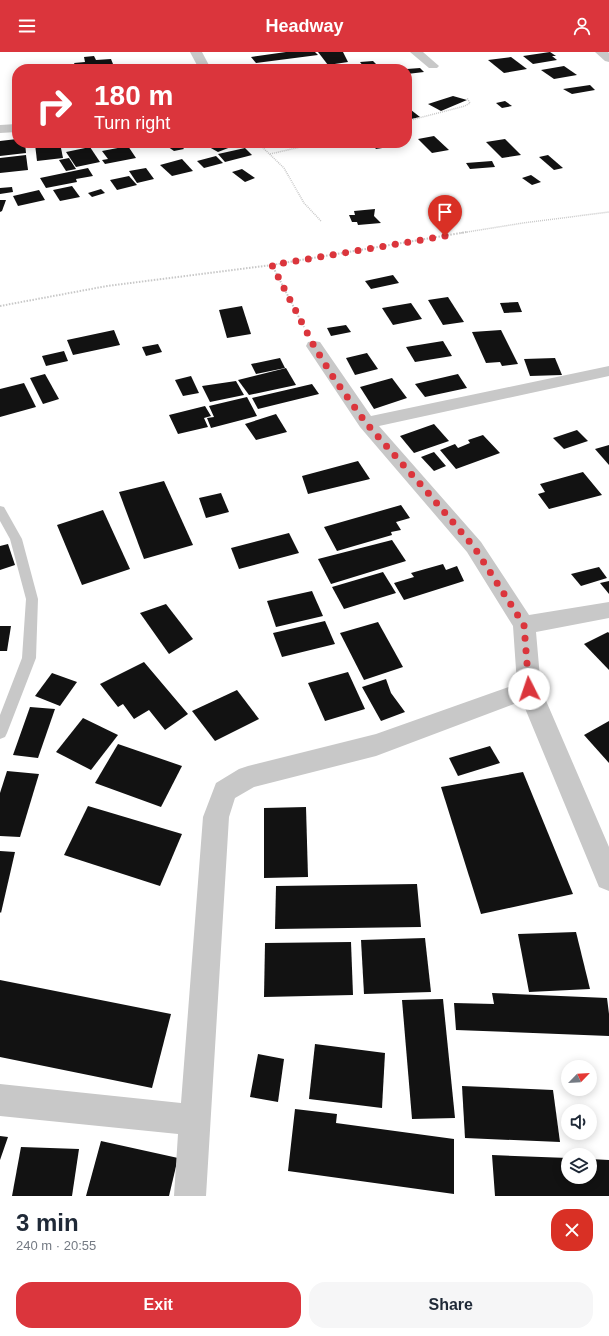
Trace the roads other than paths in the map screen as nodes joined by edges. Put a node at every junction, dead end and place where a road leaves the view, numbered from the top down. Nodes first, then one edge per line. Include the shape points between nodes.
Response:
1 (196, 52) edge
2 (416, 52) edge
3 (601, 52) edge
4 (609, 58) edge
5 (202, 64) edge
6 (433, 66) dead end
7 (12, 129) edge
8 (0, 130) edge
9 (314, 346) road end
10 (609, 371) edge
11 (366, 423) junction
12 (0, 510) edge
13 (609, 610) edge
14 (524, 625) junction
15 (529, 689) junction
16 (0, 733) edge
17 (609, 878) edge
18 (0, 1100) edge
19 (196, 1120) junction
20 (190, 1196) edge

1 - 5 street
2 - 6 street
3 - 4 street
7 - 8 street
9 - 11 street
10 - 11 street
11 - 14 street via 474,547
12 - 16 lane via 16,539 32,600 29,658
13 - 14 street
14 - 15 street
15 - 17 street
15 - 19 street via 376,745 248,777 225,791 216,817
18 - 19 street
19 - 20 street

